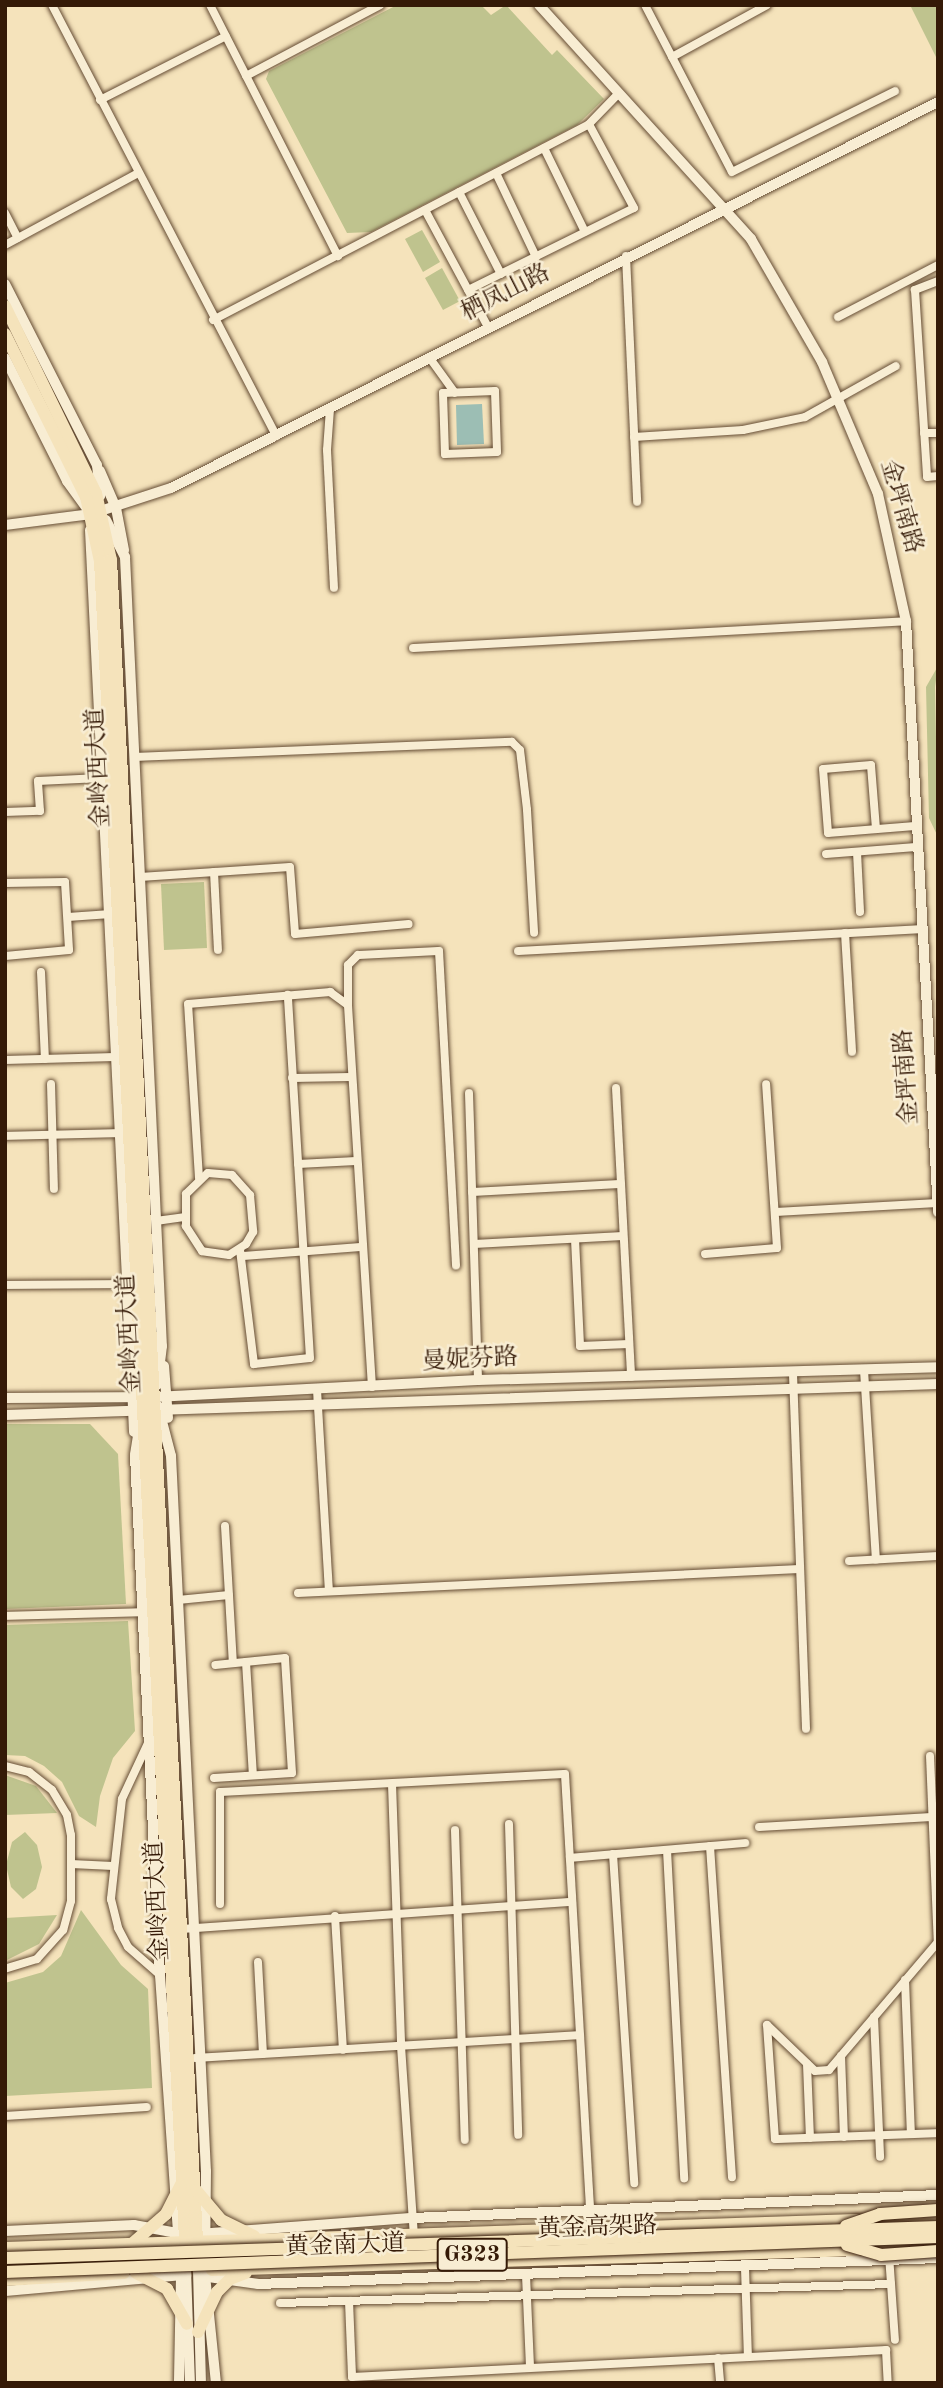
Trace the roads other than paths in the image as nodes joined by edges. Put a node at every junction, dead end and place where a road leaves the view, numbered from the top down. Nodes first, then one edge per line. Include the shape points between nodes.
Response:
1 (52, 5) edge
2 (210, 5) edge
3 (380, 5) edge
4 (539, 5) edge
5 (645, 5) edge
6 (767, 5) edge
7 (368, 8) edge
8 (226, 36) junction
9 (672, 57) junction
10 (247, 76) junction
11 (895, 91) dead end
12 (619, 93) junction
13 (100, 100) junction
14 (938, 102) edge
15 (589, 124) junction
16 (544, 148) junction
17 (138, 173) junction
18 (496, 173) junction
19 (459, 192) junction
20 (725, 206) junction
21 (425, 210) junction
22 (5, 213) edge
23 (585, 232) junction
24 (18, 238) junction
25 (5, 245) edge
26 (338, 256) junction
27 (626, 256) junction
28 (536, 257) junction
29 (938, 265) edge
30 (501, 274) junction
31 (938, 281) edge
32 (5, 284) edge
33 (468, 290) junction
34 (5, 306) edge
35 (838, 317) dead end
36 (213, 320) junction
37 (488, 327) junction
38 (5, 334) edge
39 (429, 357) junction
40 (5, 358) edge
41 (896, 366) dead end
42 (16, 379) junction
43 (5, 384) edge
44 (455, 393) junction
45 (839, 398) junction
46 (330, 409) junction
47 (924, 433) junction
48 (938, 433) edge
49 (276, 436) junction
50 (634, 437) junction
51 (97, 465) junction
52 (938, 477) edge
53 (637, 502) dead end
54 (116, 507) junction
55 (91, 514) junction
56 (5, 525) edge
57 (125, 557) junction
58 (334, 588) dead end
59 (906, 621) junction
60 (413, 648) dead end
61 (134, 757) junction
62 (100, 778) junction
63 (5, 812) edge
64 (915, 826) junction
65 (876, 830) junction
66 (916, 848) junction
67 (857, 852) junction
68 (826, 854) dead end
69 (214, 872) junction
70 (140, 877) junction
71 (5, 883) edge
72 (860, 912) dead end
73 (107, 914) junction
74 (68, 917) junction
75 (410, 924) dead end
76 (919, 929) junction
77 (534, 933) dead end
78 (845, 933) junction
79 (218, 950) dead end
80 (518, 951) dead end
81 (5, 956) edge
82 (41, 972) dead end
83 (288, 995) junction
84 (348, 1005) junction
85 (852, 1052) dead end
86 (115, 1057) junction
87 (45, 1059) junction
88 (5, 1060) edge
89 (351, 1077) junction
90 (292, 1078) junction
91 (51, 1084) dead end
92 (766, 1084) dead end
93 (615, 1088) dead end
94 (469, 1093) dead end
95 (119, 1133) junction
96 (52, 1135) junction
97 (5, 1136) edge
98 (356, 1161) junction
99 (298, 1164) junction
100 (199, 1178) junction
101 (620, 1184) junction
102 (54, 1189) dead end
103 (472, 1192) junction
104 (938, 1203) edge
105 (775, 1212) junction
106 (938, 1212) edge
107 (184, 1217) junction
108 (156, 1221) junction
109 (623, 1236) junction
110 (575, 1239) junction
111 (474, 1244) junction
112 (360, 1247) junction
113 (302, 1251) junction
114 (242, 1253) junction
115 (705, 1254) dead end
116 (456, 1266) dead end
117 (127, 1284) junction
118 (5, 1285) edge
119 (629, 1344) junction
120 (938, 1367) edge
121 (864, 1370) junction
122 (793, 1374) junction
123 (631, 1377) junction
124 (478, 1380) junction
125 (938, 1384) edge
126 (865, 1386) junction
127 (372, 1387) junction
128 (794, 1388) junction
129 (317, 1390) junction
130 (5, 1398) edge
131 (150, 1405) junction
132 (317, 1405) junction
133 (5, 1415) edge
134 (225, 1525) dead end
135 (938, 1556) edge
136 (876, 1559) junction
137 (849, 1561) dead end
138 (799, 1569) junction
139 (329, 1591) junction
140 (298, 1592) dead end
141 (229, 1595) junction
142 (178, 1600) junction
143 (149, 1612) junction
144 (5, 1616) edge
145 (246, 1662) junction
146 (233, 1663) junction
147 (215, 1665) dead end
148 (806, 1729) dead end
149 (149, 1741) junction
150 (929, 1756) dead end
151 (5, 1766) edge
152 (253, 1775) junction
153 (214, 1778) dead end
154 (392, 1784) junction
155 (932, 1817) junction
156 (509, 1824) dead end
157 (759, 1827) dead end
158 (455, 1830) dead end
159 (745, 1843) dead end
160 (710, 1846) junction
161 (667, 1850) junction
162 (613, 1854) junction
163 (570, 1858) junction
164 (71, 1864) junction
165 (113, 1866) junction
166 (572, 1902) junction
167 (220, 1904) dead end
168 (511, 1905) junction
169 (458, 1908) junction
170 (396, 1911) junction
171 (335, 1916) junction
172 (937, 1926) edge
173 (188, 1929) junction
174 (938, 1943) edge
175 (258, 1962) dead end
176 (5, 1969) edge
177 (160, 1975) junction
178 (905, 1980) junction
179 (874, 2017) junction
180 (577, 2035) junction
181 (515, 2039) junction
182 (462, 2043) junction
183 (401, 2046) junction
184 (343, 2050) junction
185 (263, 2054) junction
186 (842, 2056) junction
187 (194, 2058) junction
188 (807, 2064) junction
189 (147, 2107) dead end
190 (5, 2116) edge
191 (938, 2133) edge
192 (911, 2134) junction
193 (518, 2135) dead end
194 (879, 2135) junction
195 (844, 2137) junction
196 (810, 2138) junction
197 (465, 2140) dead end
198 (880, 2157) dead end
199 (732, 2177) dead end
200 (183, 2178) junction
201 (684, 2179) dead end
202 (634, 2183) dead end
203 (195, 2188) junction
204 (938, 2195) edge
205 (175, 2199) junction
206 (205, 2203) junction
207 (938, 2210) edge
208 (590, 2211) junction
209 (938, 2216) edge
210 (413, 2218) junction
211 (938, 2227) edge
212 (152, 2229) junction
213 (236, 2229) junction
214 (591, 2229) junction
215 (5, 2231) edge
216 (414, 2235) junction
217 (833, 2236) junction
218 (191, 2237) junction
219 (938, 2237) edge
220 (265, 2239) junction
221 (134, 2242) junction
222 (938, 2245) edge
223 (5, 2248) edge
224 (888, 2249) junction
225 (936, 2257) edge
226 (5, 2258) edge
227 (890, 2263) junction
228 (745, 2268) junction
229 (266, 2270) junction
230 (5, 2272) edge
231 (136, 2273) junction
232 (192, 2273) junction
233 (526, 2275) junction
234 (152, 2279) junction
235 (230, 2279) junction
236 (5, 2280) edge
237 (891, 2284) junction
238 (5, 2291) edge
239 (745, 2291) junction
240 (526, 2296) junction
241 (349, 2301) junction
242 (280, 2303) dead end
243 (178, 2304) junction
244 (209, 2304) junction
245 (193, 2328) junction
246 (895, 2340) dead end
247 (748, 2357) junction
248 (718, 2358) junction
249 (530, 2365) junction
250 (352, 2380) edge
251 (179, 2383) edge
252 (190, 2383) edge
253 (201, 2383) edge
254 (216, 2383) edge
255 (720, 2383) edge
256 (888, 2383) edge

1 - 13 street
2 - 8 street
3 - 7 street
4 - 12 street, 金坪南路
5 - 9 street
6 - 9 street
7 - 10 street
8 - 10 street
8 - 13 street
9 - 11 street via 732,172
10 - 26 street
12 - 15 street
12 - 20 street, 金坪南路
13 - 17 street
14 - 20 street, 栖凤山路
15 - 16 street
15 - 23 street via 634,208
16 - 18 street
16 - 23 street
17 - 24 street
17 - 36 street
18 - 19 street
18 - 28 street
19 - 21 street
19 - 30 street
20 - 27 street, 栖凤山路
20 - 45 street, 金坪南路 via 751,239
21 - 26 street
21 - 33 street
22 - 24 street
23 - 28 street
24 - 25 street
26 - 36 street
27 - 37 street, 栖凤山路
27 - 50 street
28 - 30 street
29 - 35 street
30 - 33 street
31 - 47 street via 915,290
32 - 51 street
33 - 37 street
34 - 55 main road, 金岭西大道 via 82,461
36 - 49 street
37 - 39 street, 栖凤山路
38 - 55 main road, 金岭西大道
39 - 44 street
39 - 46 street, 栖凤山路
40 - 42 street
41 - 45 street
42 - 43 street
42 - 55 street via 67,481
44 - 44 street via 495,391 497,452 445,454 443,393
45 - 50 street via 805,417 743,430
45 - 59 street, 金坪南路 via 878,494
46 - 49 street, 栖凤山路
46 - 58 street via 327,450
47 - 48 street
47 - 52 street via 927,477
49 - 54 street, 栖凤山路 via 171,488
50 - 53 street
51 - 54 street
51 - 55 street
54 - 55 street, 栖凤山路
54 - 57 street
55 - 56 street, 栖凤山路
55 - 57 street
55 - 62 street via 89,565
55 - 131 main road, 金岭西大道 via 111,560
57 - 61 street
59 - 60 street
59 - 64 street, 金坪南路
61 - 70 street
61 - 77 street via 512,742 520,750 527,810
62 - 63 street via 38,781 40,811
62 - 73 street
64 - 65 street
64 - 66 street, 金坪南路
65 - 65 street via 828,833 823,769 871,765
66 - 67 street
66 - 76 street, 金坪南路
67 - 68 street
67 - 72 street
69 - 70 street
69 - 75 street via 290,867 295,934
69 - 79 street
70 - 108 street
71 - 74 street via 65,882
73 - 74 street
73 - 86 street
74 - 81 street via 69,950
76 - 78 street
76 - 104 street, 金坪南路
78 - 80 street
78 - 85 street
82 - 87 street
83 - 84 street via 330,992
83 - 90 street
83 - 100 street via 188,1004
84 - 89 street
84 - 116 street via 348,965 358,955 439,951
86 - 87 street
86 - 95 street
87 - 88 street
89 - 90 street
89 - 98 street
90 - 99 street
91 - 96 street
92 - 105 street
93 - 101 street
94 - 103 street
95 - 96 street
95 - 117 street
96 - 97 street
96 - 102 street
98 - 99 street
98 - 112 street
99 - 113 street
100 - 107 street via 186,1194
100 - 114 street via 226,1173 247,1188 254,1225
101 - 103 street
101 - 109 street
103 - 111 street
104 - 105 street
104 - 106 street, 金坪南路
105 - 115 street via 777,1248
107 - 108 street
107 - 114 street via 193,1242 202,1251 222,1256
108 - 131 street via 162,1346
109 - 110 street
109 - 119 street
110 - 111 street
110 - 119 street via 580,1346
111 - 124 street
112 - 113 street
112 - 127 street
113 - 114 street
113 - 114 street via 310,1359 254,1364
117 - 118 street
117 - 131 street via 130,1339
119 - 123 street
120 - 121 main road, 曼妮芬路
121 - 122 main road, 曼妮芬路
121 - 126 street
122 - 123 main road, 曼妮芬路
122 - 128 street
123 - 124 main road, 曼妮芬路
124 - 127 main road, 曼妮芬路
125 - 126 main road, 曼妮芬路
126 - 128 main road, 曼妮芬路
126 - 136 street
127 - 129 main road, 曼妮芬路
128 - 132 main road, 曼妮芬路
128 - 138 street
129 - 131 main road, 曼妮芬路
129 - 132 street
130 - 131 main road, 曼妮芬路
131 - 132 main road, 曼妮芬路
131 - 133 main road, 曼妮芬路
131 - 142 street via 171,1457
131 - 143 main road, 金岭西大道
131 - 143 street via 135,1455
131 - 173 main road, 金岭西大道
132 - 139 street
134 - 141 street
135 - 136 street
136 - 137 street
138 - 139 street
138 - 148 street
139 - 140 street
141 - 142 street
141 - 146 street
142 - 173 street
143 - 144 street
143 - 149 street
143 - 200 main road, 金岭西大道
145 - 146 street
145 - 152 street
145 - 152 street via 285,1658 292,1773
146 - 147 street
149 - 165 street via 122,1799
149 - 177 street
150 - 155 street
151 - 164 street via 37,1777 58,1797 69,1825
152 - 153 street
154 - 163 street via 565,1774
154 - 167 street via 220,1792
154 - 170 street
155 - 157 street
155 - 172 street
156 - 168 street
158 - 169 street
159 - 160 street
160 - 161 street
160 - 199 street
161 - 162 street
161 - 201 street
162 - 163 street
162 - 202 street
163 - 166 street
164 - 165 street
164 - 176 street via 69,1911 58,1939 37,1959
165 - 177 street via 111,1899 118,1928 135,1955
166 - 168 street
166 - 180 street
168 - 169 street
168 - 181 street
169 - 170 street
169 - 182 street
170 - 171 street
170 - 183 street
171 - 173 street
171 - 184 street
172 - 174 street
173 - 187 main road, 金岭西大道
174 - 178 street
175 - 185 street
177 - 205 street
178 - 179 street
178 - 192 street
179 - 186 street
179 - 194 street
180 - 181 street
180 - 208 street
181 - 182 street
181 - 193 street
182 - 183 street
182 - 197 street
183 - 184 street
183 - 210 street
184 - 185 street
185 - 187 street
186 - 188 street via 829,2070 815,2071
186 - 195 street
187 - 203 main road, 金岭西大道
187 - 206 street
188 - 196 street
188 - 196 street via 767,2025 775,2139
189 - 190 street
191 - 192 street
192 - 194 street
194 - 195 street
194 - 198 street
195 - 196 street
200 - 205 main road
200 - 218 main road, 金岭西大道
203 - 206 main road
203 - 218 main road, 金岭西大道
204 - 208 street
205 - 212 main road
205 - 218 street
206 - 213 main road
206 - 218 street
207 - 217 main road, bridge via 880,2214
208 - 210 street
208 - 214 street
209 - 214 main road, 黄金南大道
210 - 213 street
210 - 216 street
211 - 217 main road, 黄金高架路 / G323, bridge
212 - 215 street via 134,2225
212 - 218 street
212 - 221 main road
213 - 218 street
213 - 220 main road
214 - 216 main road, 黄金南大道
216 - 220 main road, 黄金南大道
217 - 219 main road, 黄金高架路 / G323, bridge
217 - 225 main road, bridge via 881,2255
217 - 226 main road, 黄金高架路 / G323, bridge
217 - 230 main road, 黄金高架路 / G323, bridge
218 - 220 main road, 黄金南大道
218 - 221 main road, 黄金南大道
218 - 232 main road, 金岭西大道
218 - 232 street
221 - 223 main road, 黄金南大道
222 - 224 main road, 黄金南大道
224 - 227 street
224 - 229 main road, 黄金南大道
225 - 227 street
227 - 228 street
227 - 237 street
228 - 233 street
228 - 239 street
229 - 232 main road, 黄金南大道
229 - 235 main road
231 - 232 main road, 黄金南大道
231 - 234 main road
231 - 236 main road, 黄金南大道
232 - 234 street
232 - 235 street
232 - 243 street
232 - 244 street
232 - 245 main road, 金岭西大道
233 - 235 street via 258,2284
233 - 240 street
234 - 238 street
234 - 243 main road
235 - 244 main road
237 - 239 street
237 - 246 street
239 - 240 street
239 - 247 street
240 - 241 street
240 - 249 street
241 - 242 street
241 - 250 street
243 - 245 main road
243 - 251 street
244 - 245 main road
244 - 254 street
245 - 252 main road, 金岭西大道
245 - 253 main road, 金岭西大道
247 - 248 street
247 - 256 street via 886,2350
248 - 249 street
248 - 255 street
249 - 250 street

